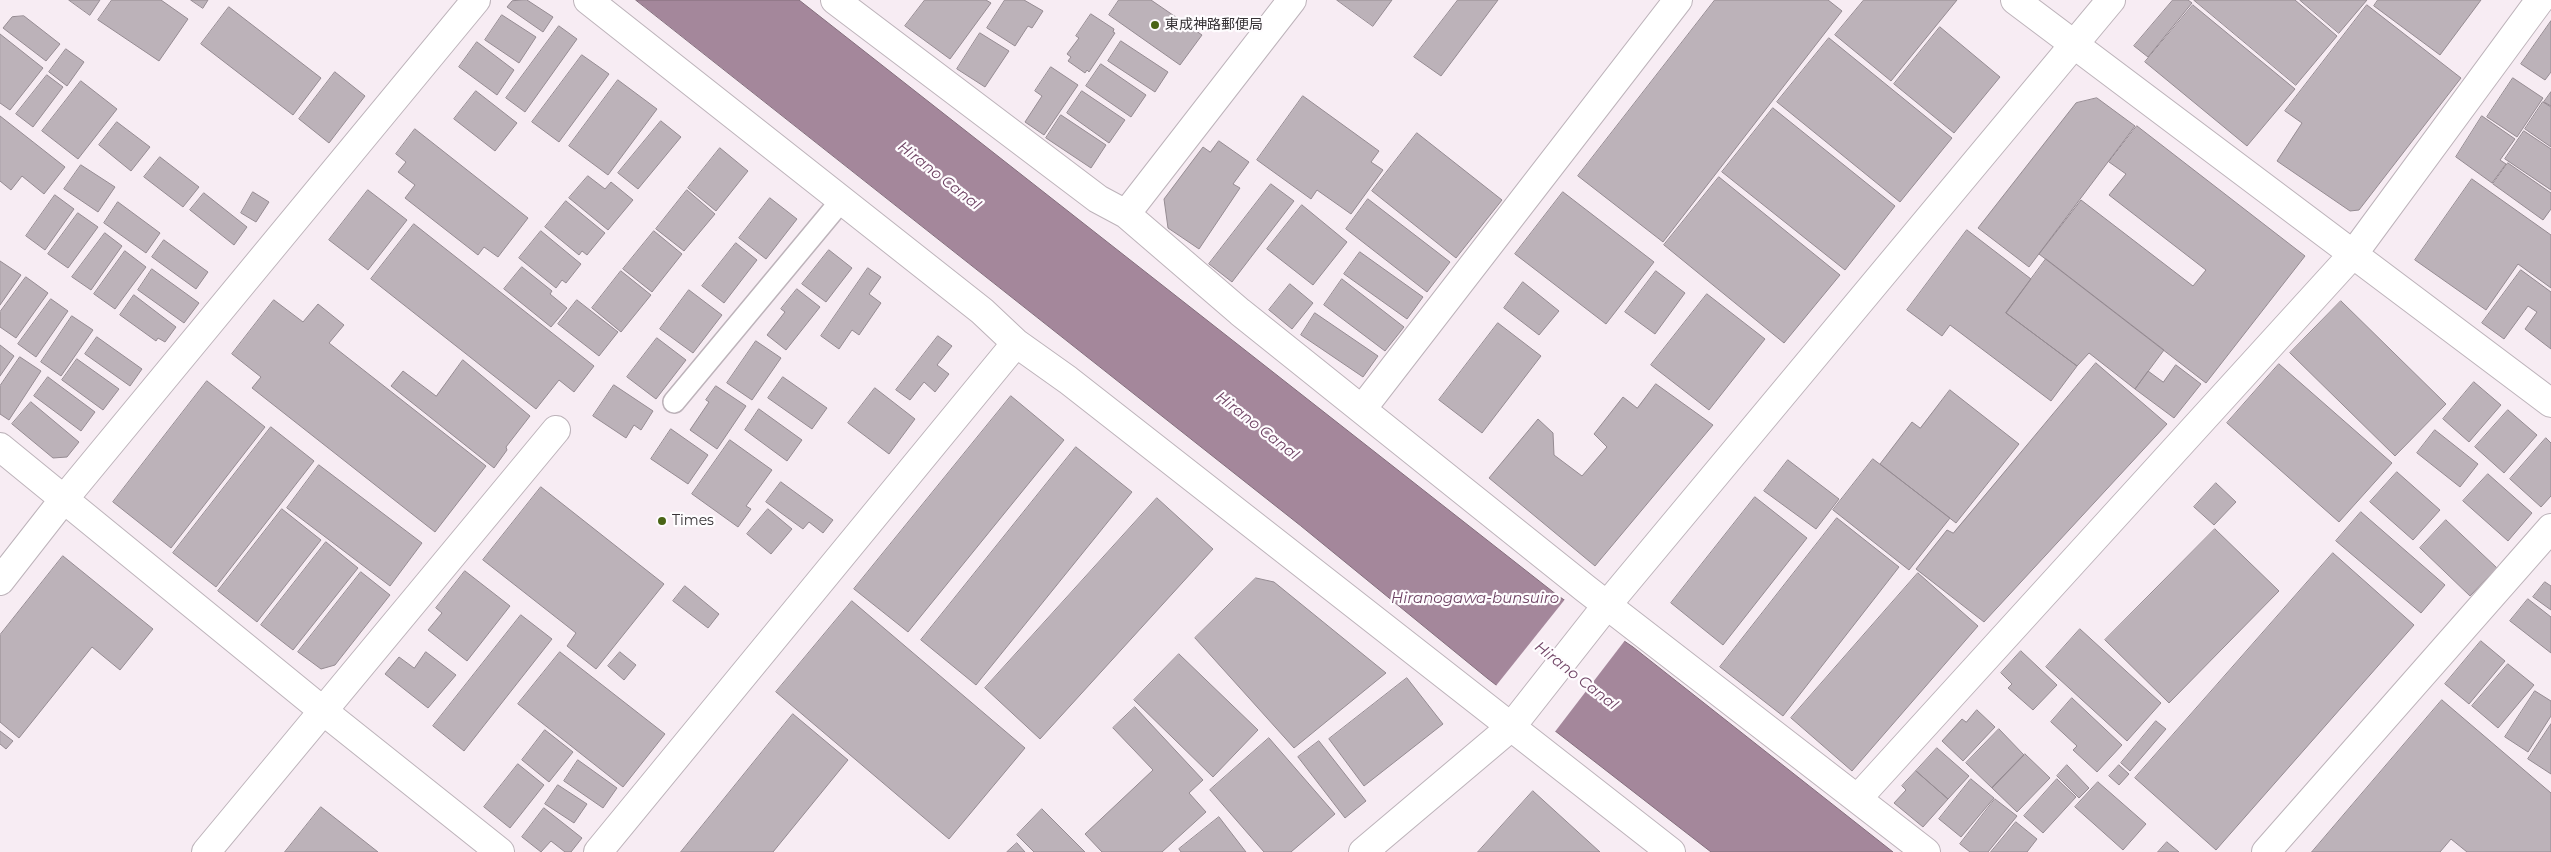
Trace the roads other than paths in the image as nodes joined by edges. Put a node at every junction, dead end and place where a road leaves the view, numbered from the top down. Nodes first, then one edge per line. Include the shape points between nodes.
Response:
1 (476, 0) edge
2 (588, 0) edge
3 (835, 0) edge
4 (1292, 0) edge
5 (1678, 0) edge
6 (2016, 0) edge
7 (2111, 0) edge
8 (2540, 0) edge
9 (2075, 45) junction
10 (842, 201) junction
11 (1126, 214) junction
12 (2354, 254) junction
13 (1016, 344) junction
14 (674, 402) dead end
15 (2551, 403) edge
16 (1362, 409) junction
17 (556, 430) dead end
18 (0, 447) edge
19 (64, 499) junction
20 (2551, 528) edge
21 (0, 581) edge
22 (1603, 611) junction
23 (322, 710) junction
24 (1518, 719) junction
25 (1858, 798) junction
26 (206, 852) edge
27 (500, 852) edge
28 (598, 852) edge
29 (1363, 852) edge
30 (1671, 852) edge
31 (1926, 852) edge
32 (2266, 852) edge

1 - 19 street
2 - 10 street
3 - 11 street via 1098,199
4 - 11 street
5 - 16 street
6 - 9 street
7 - 9 street
8 - 12 street
9 - 12 street
9 - 22 street
10 - 13 street via 982,312
10 - 14 lane
11 - 16 street via 1240,312
12 - 15 street
12 - 25 street
13 - 24 street
13 - 28 street
16 - 22 street
17 - 23 street
18 - 19 street
19 - 21 street
19 - 23 street
20 - 32 street
22 - 24 street
22 - 25 street
23 - 26 street
23 - 27 street
24 - 29 street
24 - 30 street
25 - 31 street

